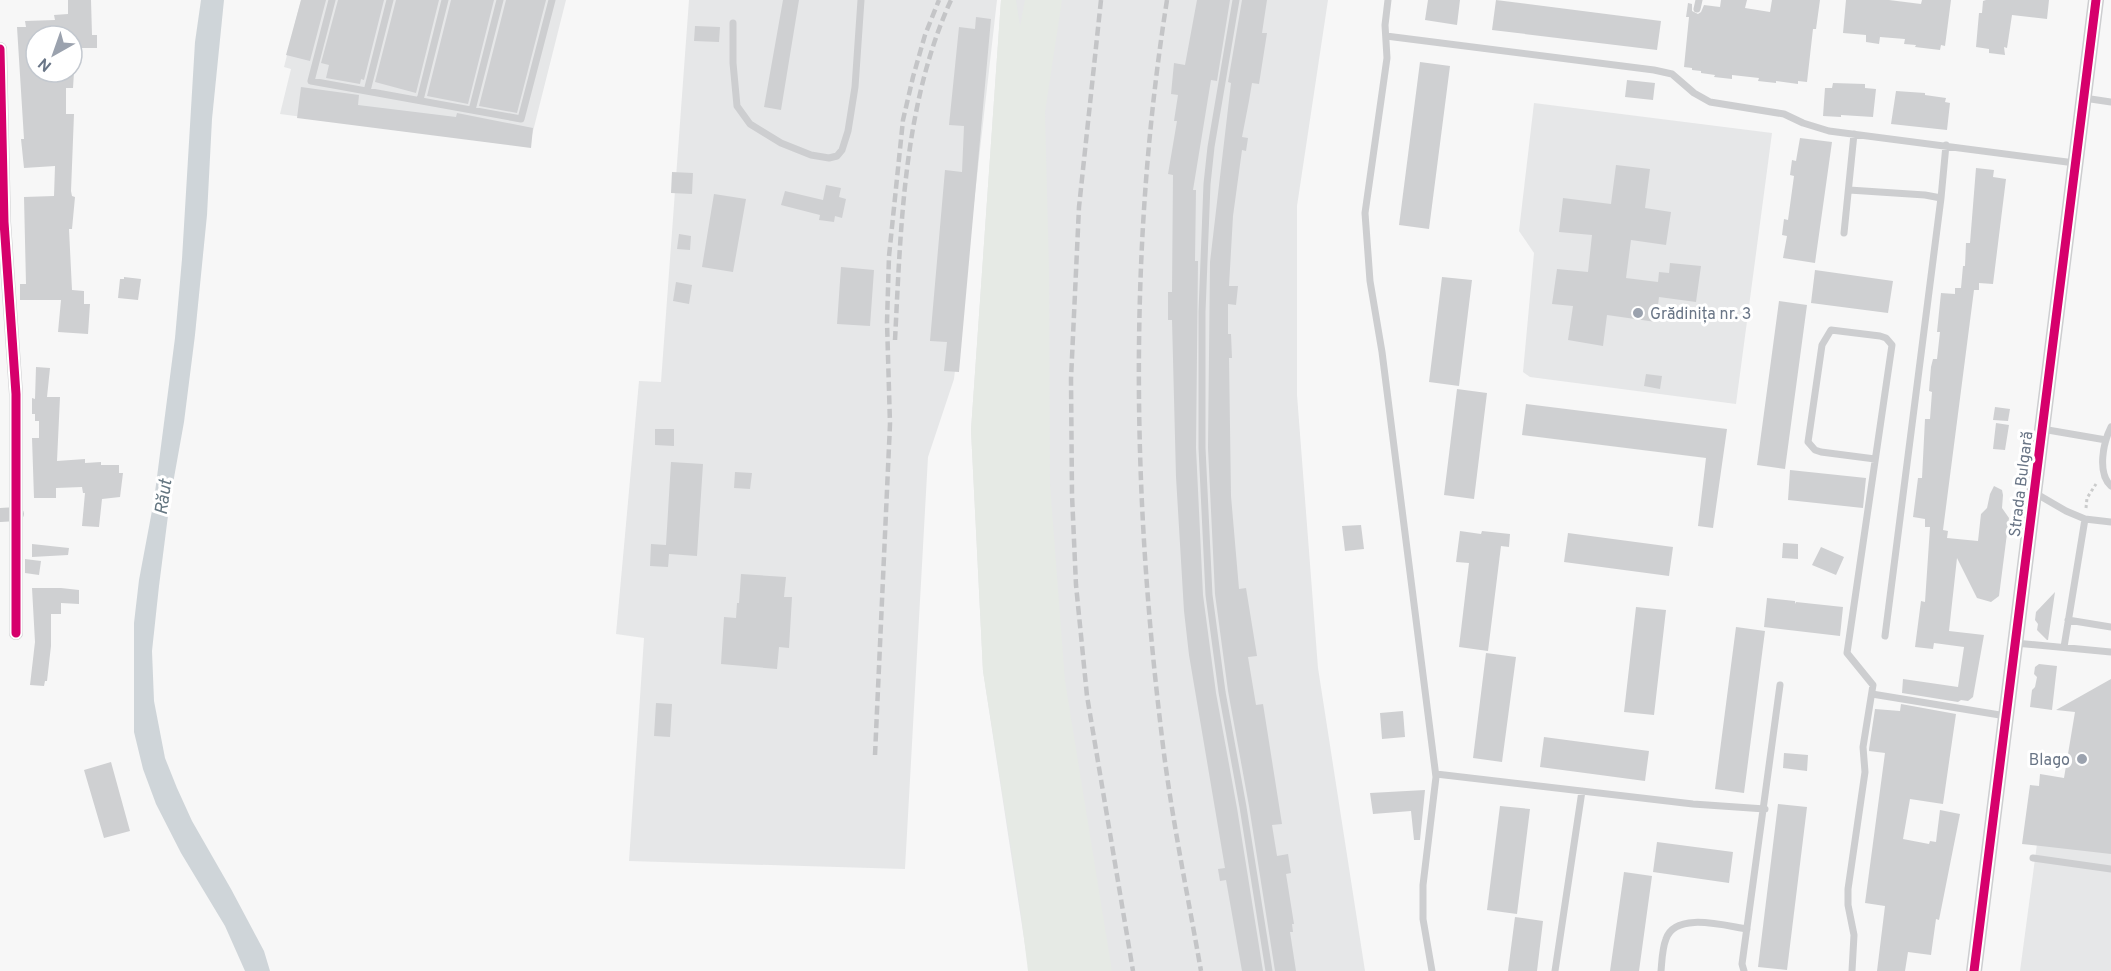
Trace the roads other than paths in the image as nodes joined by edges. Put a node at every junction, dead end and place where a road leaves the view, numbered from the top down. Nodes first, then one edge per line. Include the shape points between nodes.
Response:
1 (332, 0) edge
2 (390, 0) edge
3 (445, 0) edge
4 (500, 0) edge
5 (552, 0) edge
6 (861, 0) edge
7 (1236, 0) edge
8 (1388, 0) edge
9 (1699, 0) edge
10 (2096, 0) edge
11 (1697, 9) dead end
12 (733, 23) dead end
13 (1386, 36) junction
14 (0, 49) edge
15 (367, 91) junction
16 (2084, 98) junction
17 (420, 100) junction
18 (2111, 102) edge
19 (472, 110) junction
20 (1854, 134) junction
21 (1946, 145) junction
22 (2075, 163) junction
23 (1849, 190) junction
24 (1941, 198) junction
25 (1844, 233) dead end
26 (2111, 427) edge
27 (2042, 429) junction
28 (2106, 440) junction
29 (1875, 459) junction
30 (2111, 486) edge
31 (2034, 493) junction
32 (17, 514) junction
33 (0, 515) edge
34 (2085, 519) junction
35 (2111, 522) edge
36 (2068, 620) junction
37 (2111, 627) edge
38 (16, 633) dead end
39 (1885, 636) dead end
40 (2015, 643) junction
41 (2064, 647) junction
42 (2111, 652) edge
43 (1780, 685) dead end
44 (1872, 694) junction
45 (2006, 716) junction
46 (1436, 774) junction
47 (1582, 791) junction
48 (1765, 809) junction
49 (2033, 858) dead end
50 (2111, 868) edge
51 (1747, 929) junction
52 (1269, 971) edge
53 (1432, 971) edge
54 (1555, 971) edge
55 (1660, 971) edge
56 (1744, 971) edge
57 (1852, 971) edge
58 (1974, 971) edge

1 - 15 lane via 311,81
2 - 15 lane
3 - 17 lane
4 - 19 lane
5 - 19 lane via 521,119
6 - 12 lane via 848,131 842,150 829,158 781,143 750,124 737,106
7 - 52 lane via 1207,184 1202,448 1209,595
8 - 13 lane
9 - 11 lane
10 - 16 street, Strada Bulgară
13 - 20 lane via 1663,72 1672,74 1710,102 1773,111 1829,131
13 - 46 lane via 1387,58 1365,213 1367,250
14 - 32 street via 4,222 16,394
15 - 17 lane
16 - 18 lane
16 - 22 street, Strada Bulgară
17 - 19 lane
20 - 21 lane
20 - 23 lane
21 - 22 lane
21 - 24 lane
22 - 27 street, Strada Bulgară
23 - 24 lane
23 - 25 lane
24 - 39 lane
26 - 28 lane
27 - 28 lane, Strada Bulgară
27 - 31 street, Strada Bulgară
28 - 30 lane via 2104,477
29 - 29 lane via 1821,452 1808,442 1822,345 1831,330 1880,336 1892,345
29 - 44 lane via 1848,654 1871,681
31 - 34 lane
31 - 40 street, Strada Bulgară
32 - 33 street
32 - 38 street
34 - 35 lane
34 - 36 lane
36 - 37 lane
36 - 41 lane
40 - 41 lane
40 - 45 street, Strada Bulgară
41 - 42 lane
43 - 48 lane
44 - 45 lane
44 - 57 lane via 1848,890 1854,935
45 - 58 street, Strada Bulgară
46 - 47 lane
46 - 53 lane via 1423,885 1423,920
47 - 48 lane
47 - 54 lane
48 - 51 lane
49 - 50 lane
51 - 55 lane via 1693,922 1677,926 1665,939
51 - 56 lane

